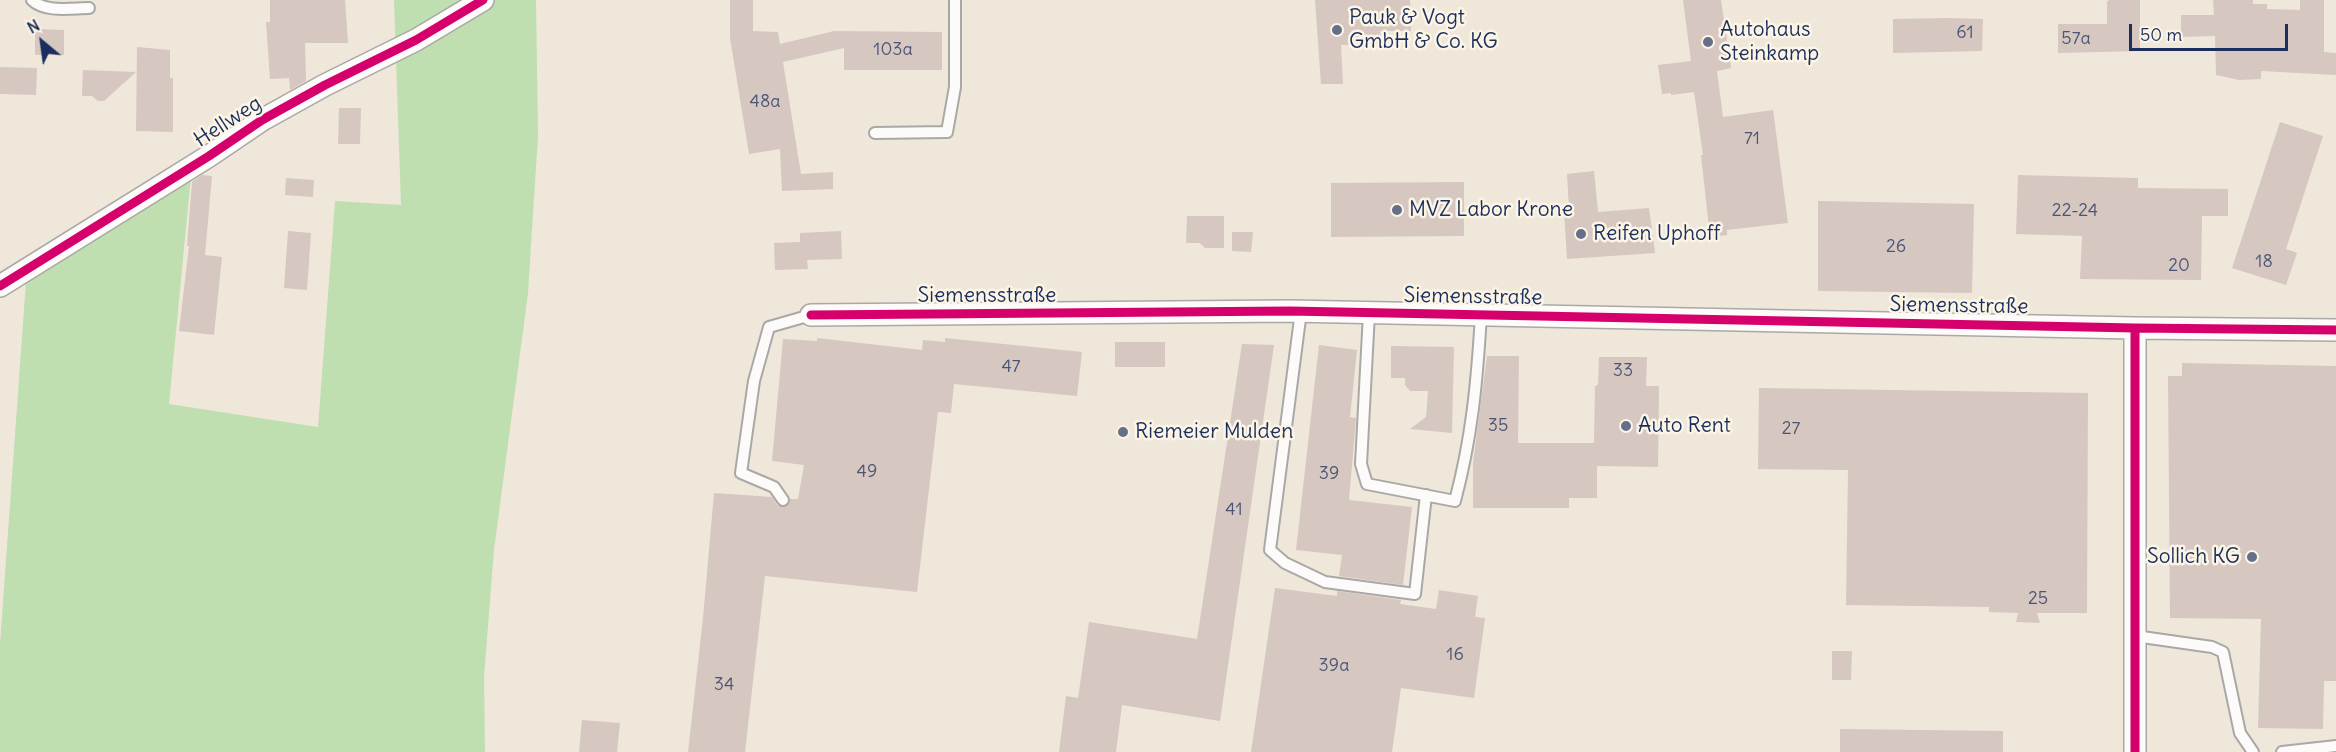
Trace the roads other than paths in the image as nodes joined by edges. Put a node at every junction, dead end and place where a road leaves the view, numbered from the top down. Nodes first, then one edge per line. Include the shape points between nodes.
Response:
1 (32, 0) edge
2 (483, 0) edge
3 (955, 0) edge
4 (89, 8) dead end
5 (875, 133) dead end
6 (0, 286) edge
7 (1301, 311) junction
8 (1369, 313) junction
9 (811, 315) joint
10 (1481, 315) junction
11 (2135, 328) junction
12 (2336, 330) edge
13 (1426, 495) junction
14 (783, 500) dead end
15 (2135, 636) junction
16 (2336, 746) edge
17 (2135, 752) edge
18 (2253, 752) edge
19 (2282, 752) edge

1 - 4 lane via 45,7
2 - 6 street, Hellweg via 416,40 262,120
3 - 5 lane via 955,87 946,132
7 - 8 street, Siemensstraße
7 - 9 street, Siemensstraße
7 - 13 lane via 1270,550 1285,563 1324,582 1415,594
8 - 10 street, Siemensstraße
8 - 13 lane via 1362,464 1367,484
9 - 14 lane via 769,327 754,381 741,473 774,487
10 - 11 street, Siemensstraße
10 - 13 lane via 1476,401 1455,501
11 - 12 street, Siemensstraße
11 - 15 street
15 - 17 street
15 - 18 lane via 2223,652 2240,733
16 - 19 lane

